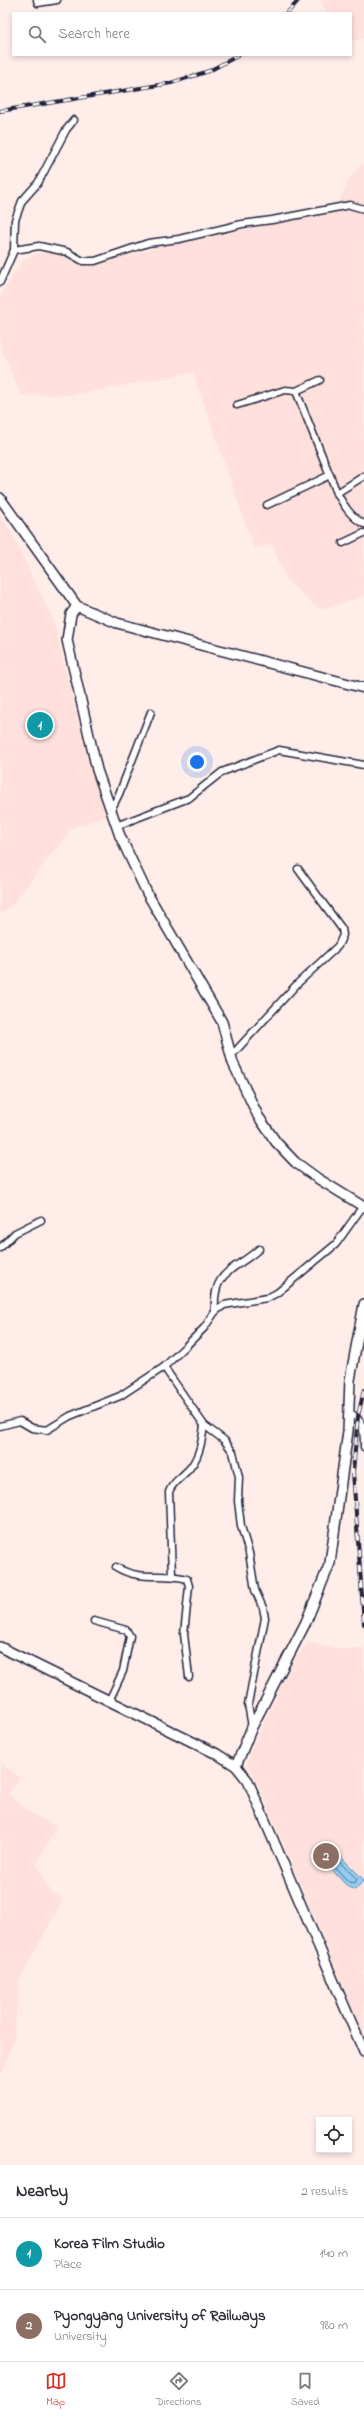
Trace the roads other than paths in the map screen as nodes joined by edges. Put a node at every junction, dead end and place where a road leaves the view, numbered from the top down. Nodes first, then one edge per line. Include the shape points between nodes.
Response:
1 (37, 0) edge
2 (57, 0) edge
3 (74, 120) dead end
4 (364, 209) edge
5 (14, 250) junction
6 (0, 282) edge
7 (320, 380) dead end
8 (296, 391) junction
9 (237, 405) dead end
10 (330, 475) junction
11 (364, 476) edge
12 (337, 493) junction
13 (0, 498) edge
14 (267, 505) dead end
15 (364, 524) edge
16 (364, 533) edge
17 (343, 543) dead end
18 (77, 606) junction
19 (364, 688) edge
20 (151, 712) dead end
21 (364, 765) edge
22 (111, 810) junction
23 (116, 826) junction
24 (298, 869) dead end
25 (231, 1056) junction
26 (363, 1206) edge
27 (41, 1220) dead end
28 (0, 1248) edge
29 (259, 1249) dead end
30 (364, 1304) edge
31 (215, 1312) junction
32 (164, 1367) junction
33 (348, 1412) junction
34 (204, 1425) junction
35 (0, 1426) edge
36 (364, 1447) edge
37 (116, 1568) dead end
38 (172, 1575) junction
39 (94, 1621) dead end
40 (0, 1647) edge
41 (189, 1677) dead end
42 (109, 1701) junction
43 (252, 1727) junction
44 (236, 1766) junction
45 (364, 2052) edge

1 - 2 street via 38,3
3 - 5 street via 38,183 22,201 15,220
4 - 5 street via 350,205 242,224 148,243 95,261 83,261 67,252 39,246
5 - 6 street
7 - 8 street
8 - 9 street via 285,390
8 - 10 street
10 - 12 street
10 - 14 street
11 - 12 street
12 - 15 street via 345,508 356,520
13 - 18 street
16 - 17 street
18 - 19 street via 117,623
18 - 22 street via 71,614 67,640 95,762
20 - 22 street
21 - 23 street via 279,750 222,772 189,798
22 - 23 street
23 - 25 street via 147,893 222,1022
24 - 25 street via 342,929 343,935 338,946 298,982
25 - 26 street via 258,1116 276,1142 295,1162
26 - 31 street via 336,1244 277,1293 267,1298 224,1304
27 - 28 street via 15,1233
29 - 31 street via 225,1272 219,1280 214,1299
30 - 33 street via 350,1380
31 - 32 street via 204,1328
32 - 34 street
32 - 35 street via 120,1396 70,1416 47,1430 32,1428 20,1422
33 - 36 street via 361,1420
33 - 43 street via 339,1506 330,1563 306,1622
34 - 38 street via 202,1443 194,1463 171,1486 169,1492
34 - 43 street via 224,1440 236,1460 241,1526 249,1553 255,1590 265,1618 248,1704
37 - 38 street via 127,1574 148,1578
38 - 41 street via 187,1579 190,1586 184,1634
39 - 42 street via 126,1630 130,1636 122,1671
40 - 42 street
42 - 44 street via 217,1754
43 - 44 street
44 - 45 street via 248,1781

